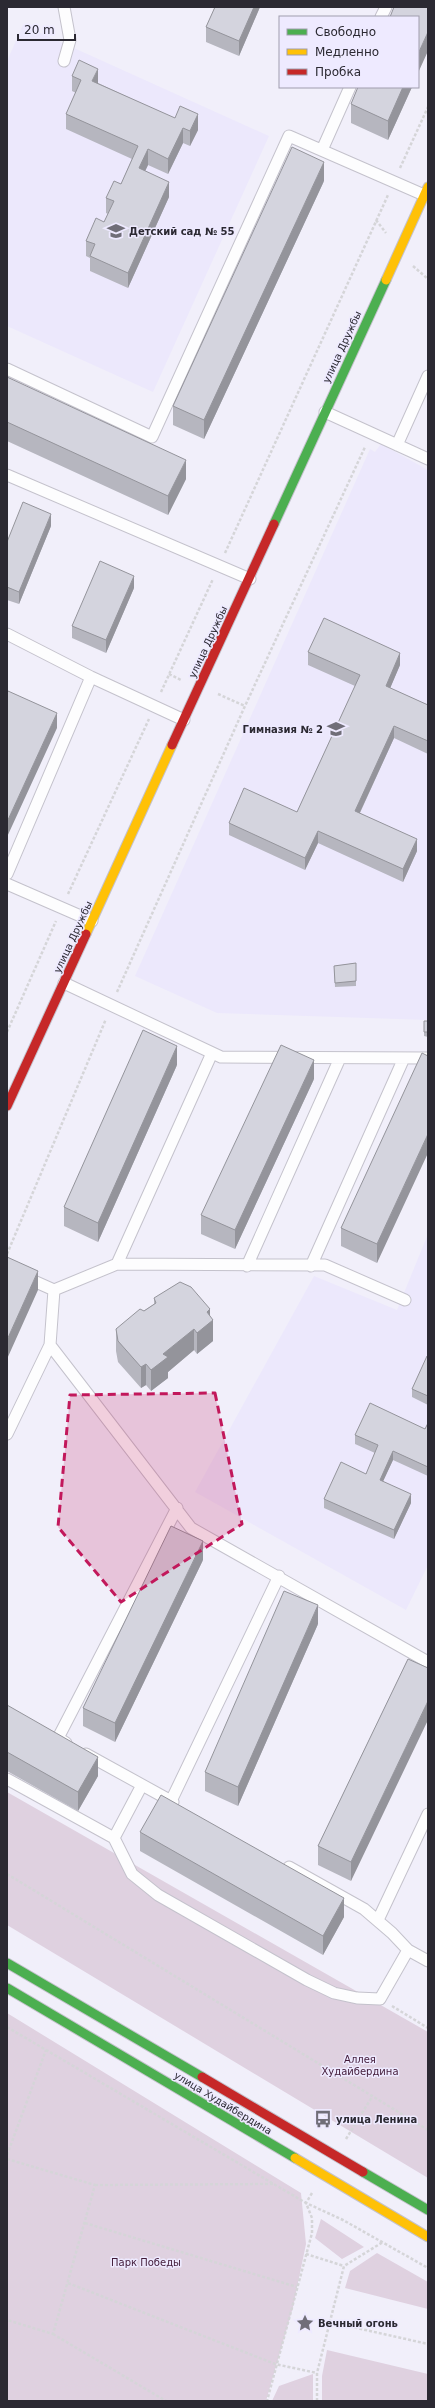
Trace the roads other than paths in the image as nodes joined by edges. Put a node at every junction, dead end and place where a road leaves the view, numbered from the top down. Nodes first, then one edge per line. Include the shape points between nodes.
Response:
1 (64, 7) edge
2 (64, 61) dead end
3 (350, 88) edge
4 (322, 150) junction
5 (426, 191) edge
6 (7, 369) edge
7 (428, 376) edge
8 (325, 412) junction
9 (397, 445) junction
10 (428, 459) edge
11 (7, 475) edge
12 (250, 579) junction
13 (7, 634) edge
14 (91, 677) junction
15 (184, 720) junction
16 (7, 874) edge
17 (7, 884) edge
18 (92, 921) junction
19 (64, 983) junction
20 (212, 1053) junction
21 (340, 1058) junction
22 (404, 1058) junction
23 (428, 1058) edge
24 (7, 1106) edge
25 (117, 1264) junction
26 (247, 1266) junction
27 (311, 1266) junction
28 (7, 1269) edge
29 (54, 1290) junction
30 (405, 1300) dead end
31 (50, 1345) junction
32 (7, 1434) edge
33 (177, 1508) junction
34 (279, 1576) junction
35 (428, 1662) edge
36 (45, 1732) edge
37 (58, 1738) junction
38 (7, 1779) edge
39 (142, 1785) junction
40 (171, 1801) junction
41 (185, 1809) edge
42 (428, 1814) edge
43 (114, 1838) junction
44 (281, 1863) edge
45 (378, 1920) junction
46 (408, 1950) junction
47 (428, 1962) edge
48 (7, 1963) edge
49 (7, 1988) edge
50 (428, 2210) edge
51 (428, 2237) edge

1 - 2 lane via 70,40
3 - 4 lane
4 - 5 lane
4 - 6 lane via 289,136 152,436
5 - 8 main road, улица Дружбы
7 - 9 lane
8 - 9 lane
8 - 12 main road, улица Дружбы
9 - 10 lane
11 - 12 lane
12 - 15 main road, улица Дружбы
13 - 14 lane
14 - 15 lane
14 - 16 lane
15 - 18 main road, улица Дружбы
17 - 18 lane
18 - 19 main road, улица Дружбы
19 - 20 lane
19 - 24 main road, улица Дружбы
20 - 21 lane via 221,1057
20 - 25 lane
21 - 22 lane
21 - 26 lane
22 - 23 lane
22 - 27 lane
25 - 26 lane
25 - 29 lane
26 - 27 lane
27 - 30 lane via 325,1265
28 - 29 lane
29 - 31 lane
31 - 32 lane
31 - 33 lane
33 - 34 lane via 191,1528
33 - 37 lane
34 - 35 lane
34 - 40 lane
36 - 37 lane
37 - 39 lane
38 - 43 lane
39 - 40 lane
39 - 43 lane
40 - 41 lane
42 - 45 lane
43 - 46 lane via 132,1874 158,1895 327,1990 357,1998 380,1999
44 - 45 lane via 364,1909
45 - 46 lane
46 - 47 lane
48 - 50 main road, улица Худайбердина
49 - 51 main road, улица Худайбердина

